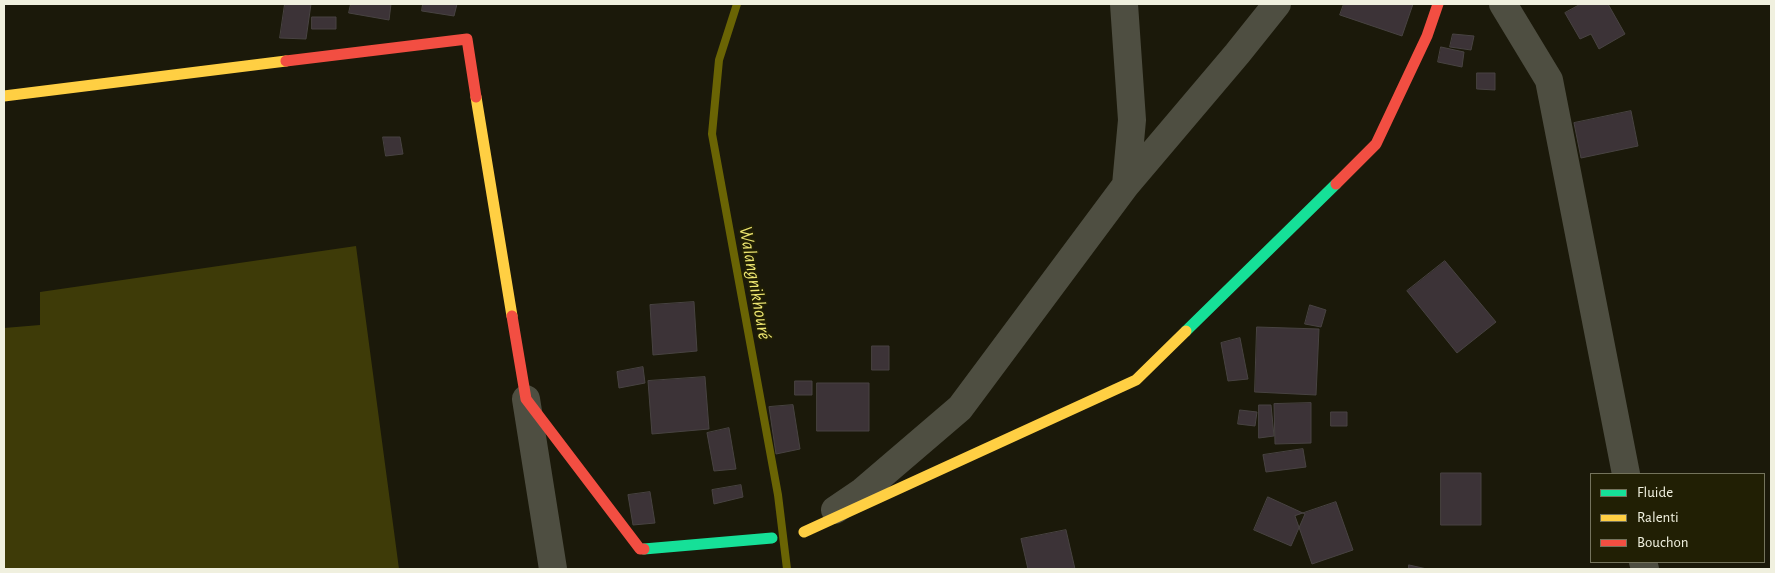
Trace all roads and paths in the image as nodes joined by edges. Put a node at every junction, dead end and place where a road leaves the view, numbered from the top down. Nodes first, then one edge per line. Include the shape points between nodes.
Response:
1 (1124, 4) edge
2 (1277, 4) edge
3 (1438, 4) edge
4 (1502, 4) edge
5 (4, 96) edge
6 (1126, 185) junction
7 (526, 399) junction
8 (1626, 473) edge
9 (804, 532) joint
10 (772, 538) dead end
11 (553, 569) edge

1 - 6 street via 1132,120
2 - 6 street
3 - 9 street via 1427,36 1376,144 1136,380
4 - 8 street via 1549,80
5 - 7 street via 467,38
6 - 9 street via 960,408 863,491
7 - 10 street via 640,549
7 - 11 street

